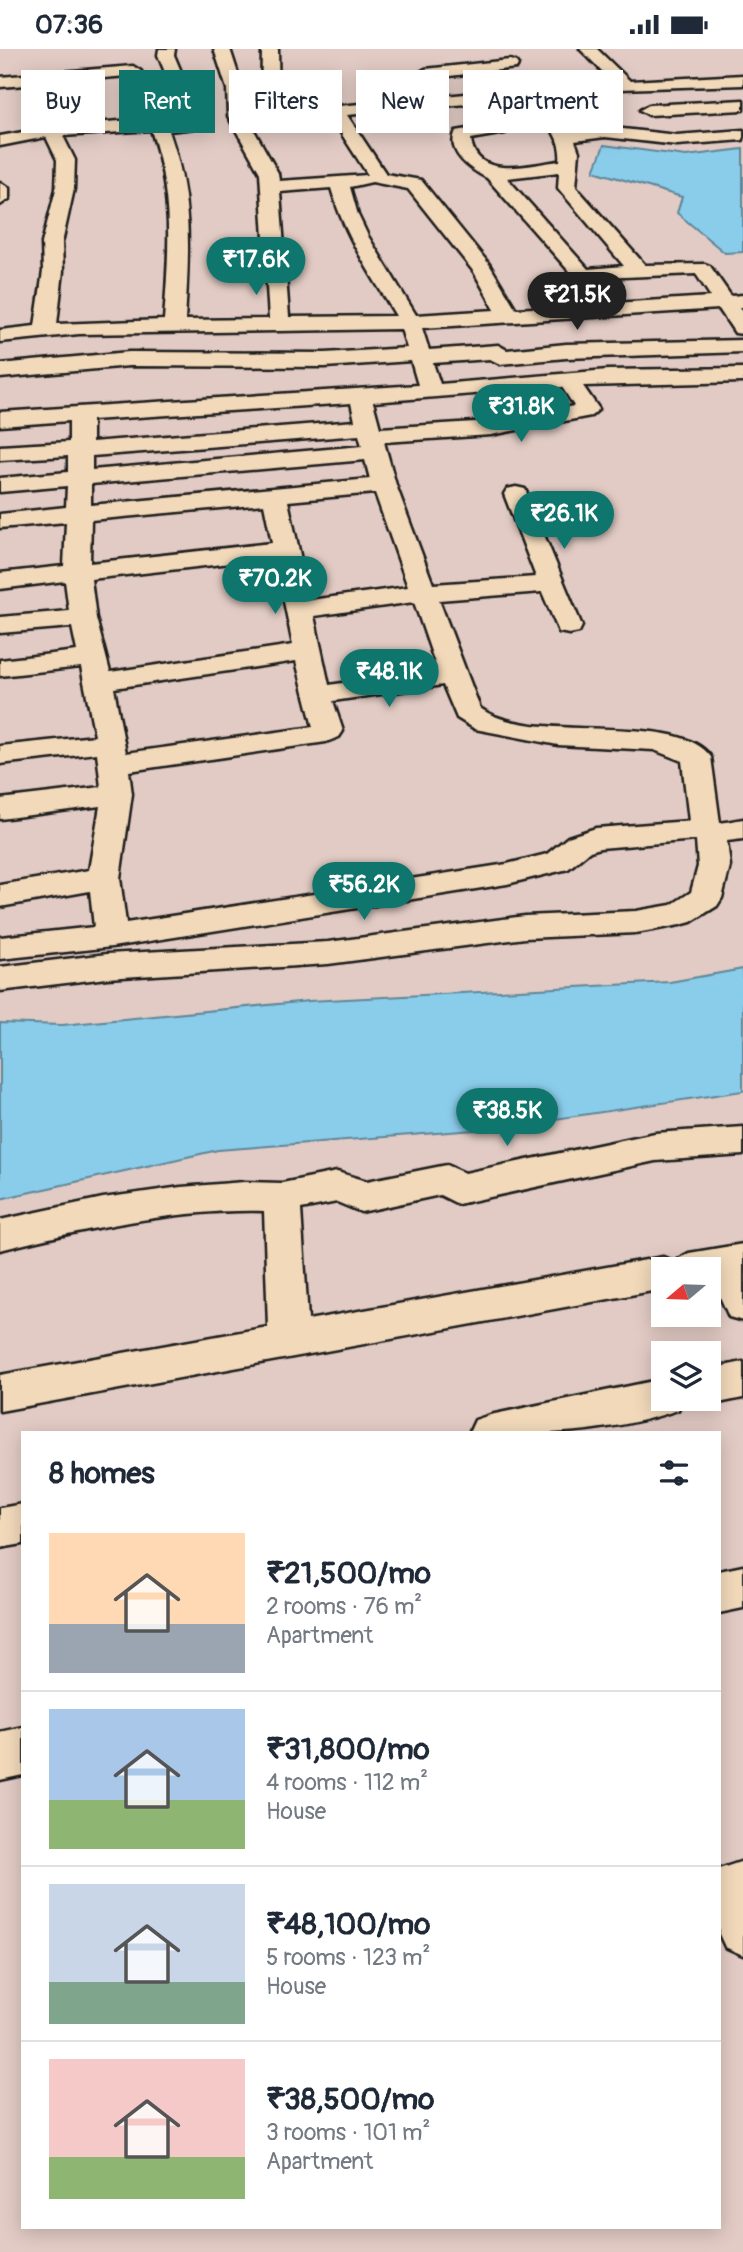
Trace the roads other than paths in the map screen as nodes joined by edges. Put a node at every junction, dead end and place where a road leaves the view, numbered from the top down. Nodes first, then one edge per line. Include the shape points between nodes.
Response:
1 (128, 49) edge
2 (167, 49) edge
3 (222, 49) edge
4 (270, 49) edge
5 (496, 49) edge
6 (588, 49) edge
7 (510, 65) junction
8 (133, 70) edge
9 (172, 70) edge
10 (270, 70) edge
11 (514, 70) edge
12 (449, 71) edge
13 (119, 72) edge
14 (743, 80) edge
15 (0, 82) edge
16 (694, 82) junction
17 (625, 85) junction
18 (21, 88) edge
19 (0, 89) edge
20 (463, 100) edge
21 (743, 105) edge
22 (716, 107) junction
23 (642, 108) junction
24 (342, 111) edge
25 (342, 121) edge
26 (0, 123) edge
27 (21, 124) edge
28 (32, 133) edge
29 (64, 133) edge
30 (161, 133) edge
31 (474, 133) edge
32 (562, 133) edge
33 (743, 135) edge
34 (565, 137) junction
35 (677, 140) junction
36 (0, 141) edge
37 (570, 165) junction
38 (494, 174) junction
39 (379, 179) junction
40 (339, 182) junction
41 (271, 187) junction
42 (0, 188) edge
43 (0, 199) edge
44 (640, 272) junction
45 (735, 301) edge
46 (508, 317) junction
47 (485, 318) junction
48 (410, 322) junction
49 (292, 325) junction
50 (742, 325) edge
51 (174, 327) junction
52 (49, 332) junction
53 (0, 336) edge
54 (743, 346) edge
55 (499, 354) junction
56 (421, 356) junction
57 (55, 367) junction
58 (0, 371) edge
59 (743, 375) edge
60 (569, 382) junction
61 (510, 386) junction
62 (431, 391) junction
63 (360, 396) junction
64 (80, 415) junction
65 (38, 417) junction
66 (0, 419) edge
67 (372, 438) junction
68 (80, 449) junction
69 (0, 453) edge
70 (79, 478) junction
71 (0, 485) edge
72 (384, 485) junction
73 (516, 494) dead end
74 (275, 497) junction
75 (77, 514) junction
76 (0, 521) edge
77 (286, 549) junction
78 (77, 573) junction
79 (0, 580) edge
80 (552, 584) junction
81 (422, 593) junction
82 (299, 610) junction
83 (83, 618) junction
84 (0, 625) edge
85 (569, 626) dead end
86 (308, 651) junction
87 (0, 668) edge
88 (97, 669) junction
89 (453, 675) junction
90 (317, 695) junction
91 (112, 753) junction
92 (0, 755) edge
93 (117, 795) junction
94 (0, 809) edge
95 (743, 829) edge
96 (708, 832) junction
97 (104, 878) junction
98 (0, 896) edge
99 (112, 936) junction
100 (0, 948) edge
101 (0, 979) edge
102 (743, 1140) edge
103 (282, 1198) junction
104 (0, 1235) edge
105 (721, 1267) edge
106 (651, 1275) edge
107 (743, 1305) edge
108 (289, 1340) junction
109 (743, 1380) edge
110 (721, 1385) edge
111 (0, 1393) edge
112 (651, 1399) edge
113 (500, 1431) edge
114 (21, 1524) edge
115 (0, 1528) edge
116 (743, 1587) edge
117 (721, 1592) edge
118 (21, 1751) edge
119 (0, 1756) edge

1 - 8 street
2 - 9 street
3 - 41 street via 235,89 237,115 269,173
4 - 10 street
5 - 7 street
6 - 17 street
7 - 11 street
7 - 12 street
13 - 15 street
14 - 16 street
16 - 17 street
16 - 22 street
17 - 23 street
18 - 19 street
20 - 24 street
21 - 22 street
22 - 23 street
23 - 35 street
25 - 39 street
26 - 27 street
28 - 36 street
29 - 52 street via 65,189 52,243
30 - 51 street via 179,216
31 - 38 street via 462,135 464,151
32 - 34 street
33 - 35 street
34 - 35 street via 605,132
34 - 37 street
37 - 38 street
37 - 44 street via 567,188
38 - 44 street via 583,275
39 - 40 street
39 - 46 street via 414,184 495,286
40 - 41 street
40 - 48 street via 358,236
41 - 49 street via 279,318
42 - 43 street
44 - 45 street via 698,268
45 - 46 street
45 - 50 street
46 - 47 street
47 - 48 street
47 - 55 street
48 - 49 street
48 - 56 street
49 - 51 street
51 - 52 street
52 - 53 street
52 - 57 street via 58,357
54 - 55 street
55 - 56 street
55 - 61 street
56 - 57 street via 129,359
56 - 62 street
57 - 58 street
57 - 65 street
59 - 60 street
60 - 61 street
60 - 67 street via 588,409 491,428
61 - 62 street
62 - 63 street
63 - 64 street
63 - 67 street
64 - 65 street
64 - 68 street
65 - 66 street
67 - 68 street
67 - 70 street
67 - 72 street
68 - 69 street
68 - 70 street
70 - 71 street
70 - 75 street
72 - 74 street
72 - 81 street
73 - 80 street
74 - 75 street
74 - 77 street
75 - 76 street
75 - 78 street
77 - 78 street
77 - 82 street
78 - 79 street
78 - 83 street
80 - 81 street
80 - 85 street
81 - 82 street
81 - 89 street
82 - 86 street
83 - 84 street
83 - 88 street
86 - 88 street
86 - 90 street
87 - 88 street
88 - 91 street
89 - 90 street
89 - 96 street via 467,712 476,721 570,737 666,742 687,750 696,757
90 - 91 street via 327,734
91 - 92 street
91 - 93 street
93 - 94 street
93 - 97 street
95 - 96 street
96 - 99 street via 596,838 548,866
96 - 101 street via 714,866 706,898 680,914 657,920 525,927 328,953 107,966
97 - 98 street
97 - 99 street
99 - 100 street
102 - 103 street via 655,1147 458,1189 447,1179 361,1197 351,1189 337,1187
103 - 104 street via 182,1201
103 - 108 street
105 - 107 street
106 - 108 street
108 - 111 street
109 - 110 street
112 - 113 street
114 - 115 street
116 - 117 street
118 - 119 street

